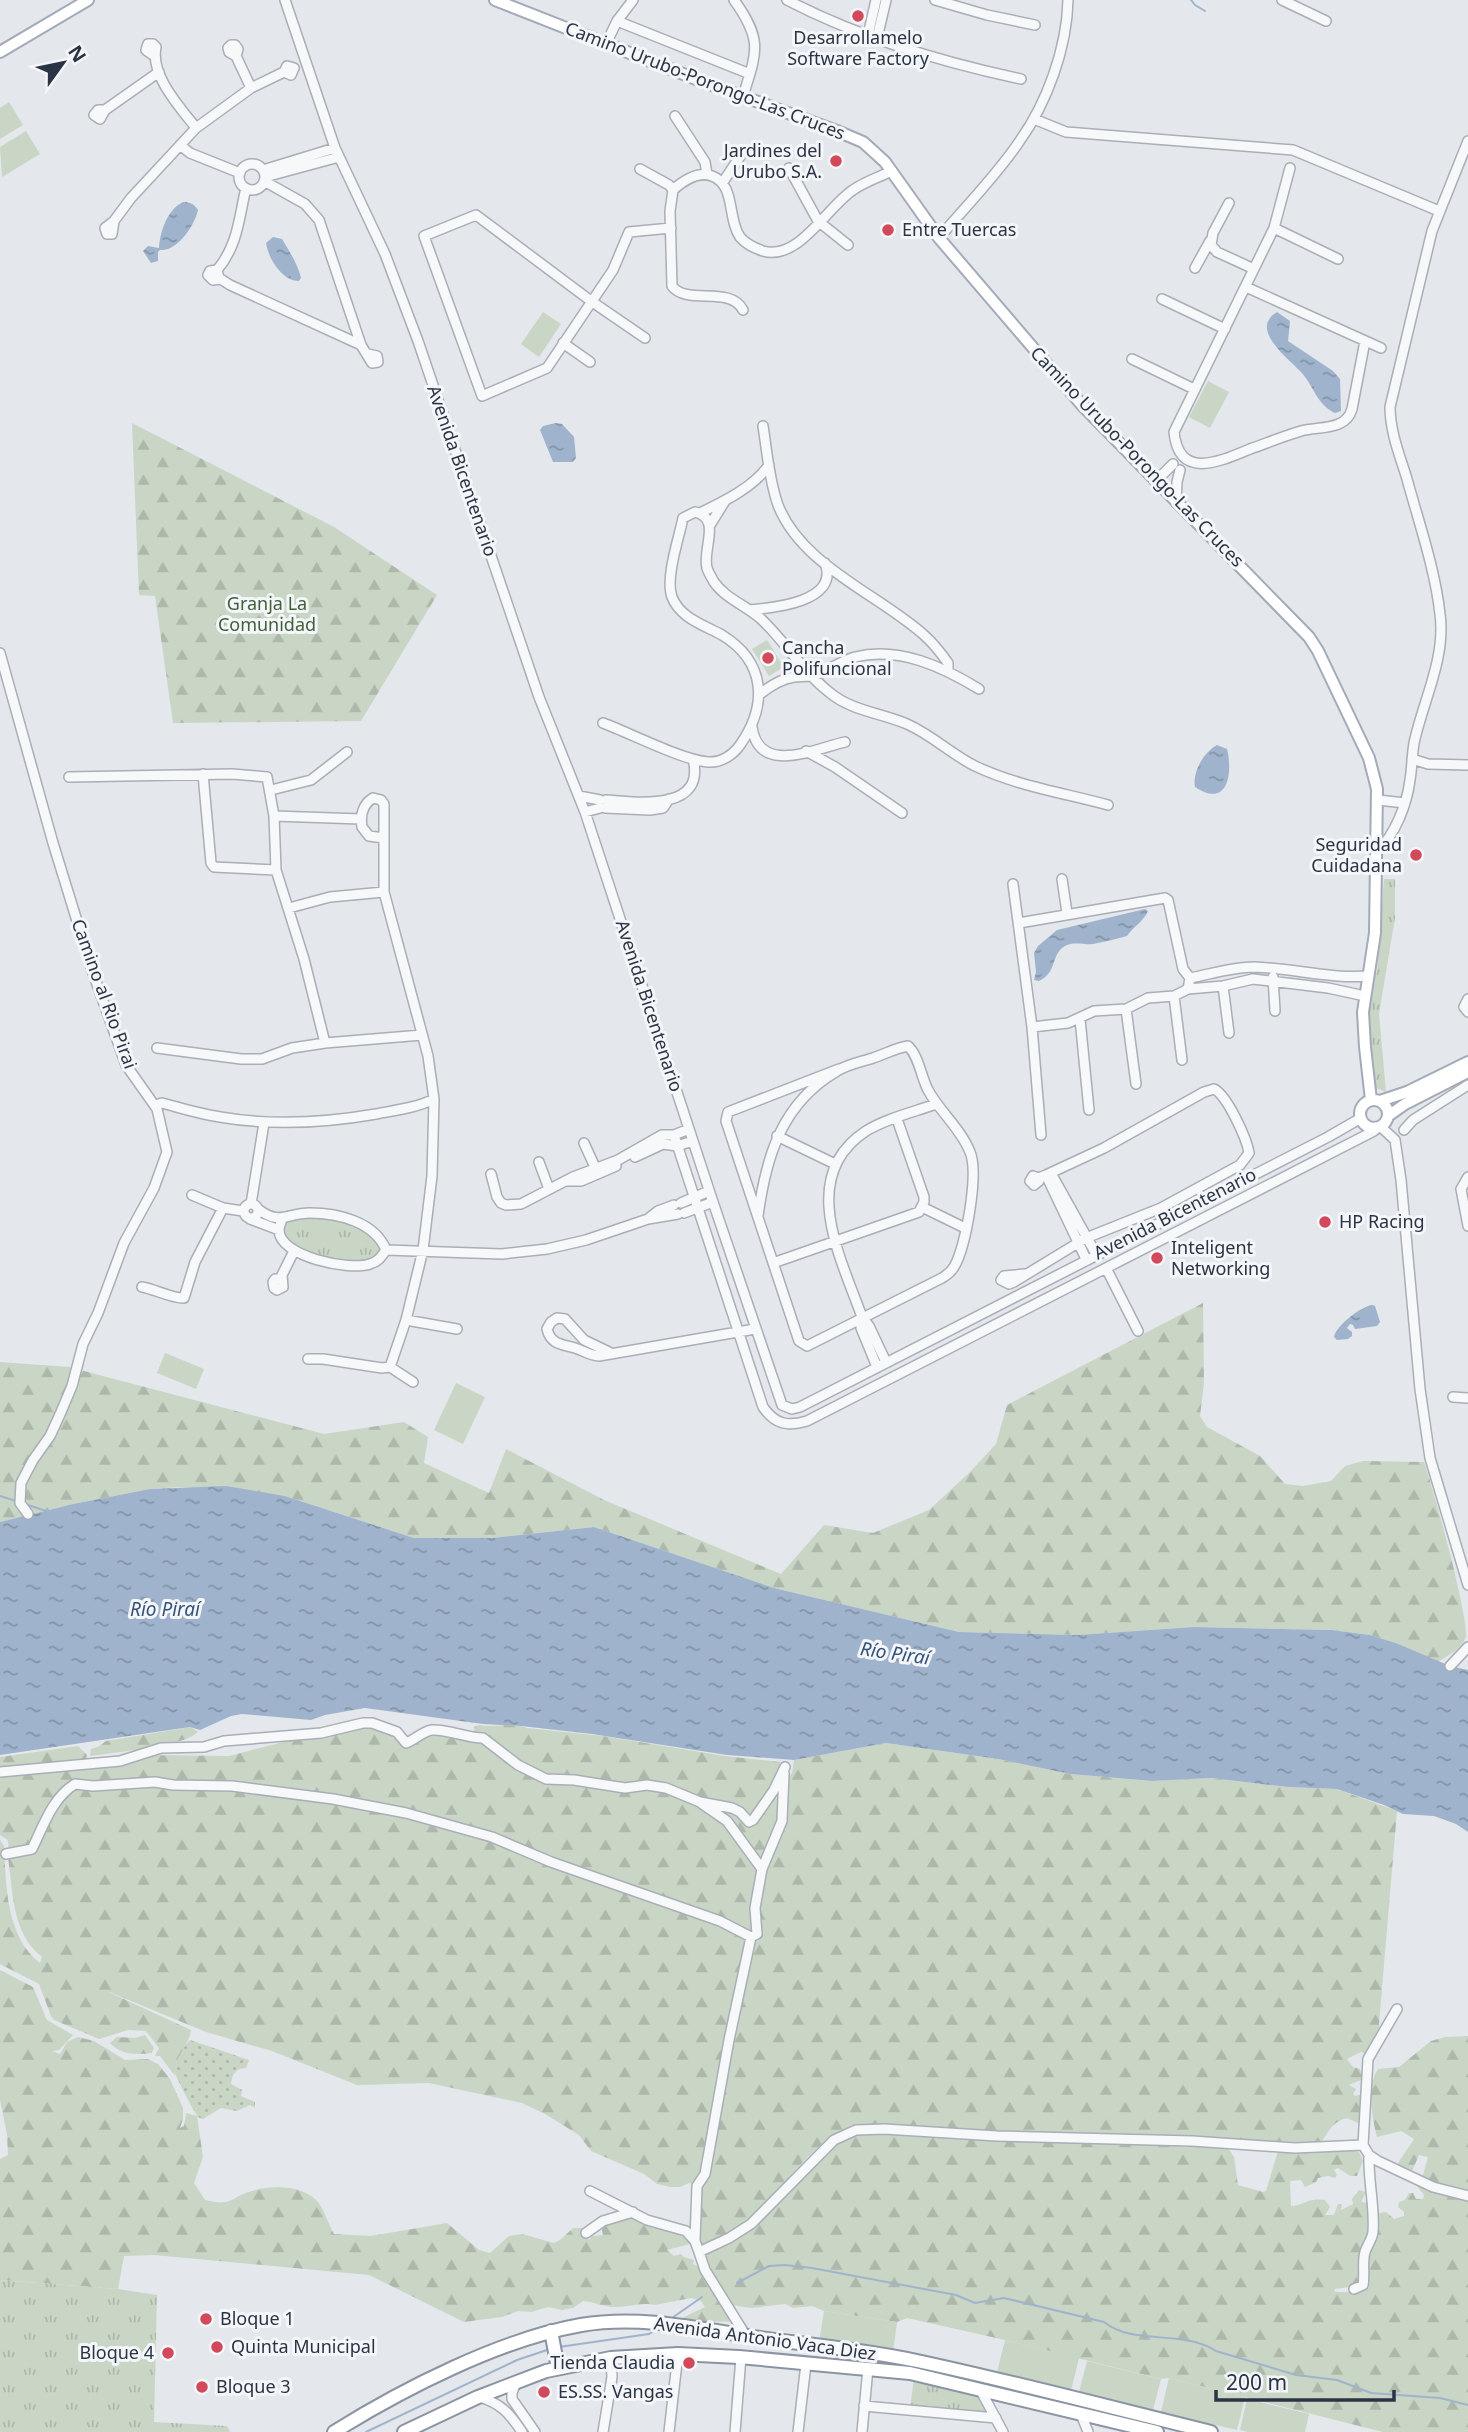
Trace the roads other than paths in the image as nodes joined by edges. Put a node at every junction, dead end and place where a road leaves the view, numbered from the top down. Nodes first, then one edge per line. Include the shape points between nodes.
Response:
1 (88, 0) edge
2 (285, 0) edge
3 (495, 0) edge
4 (633, 0) edge
5 (734, 0) edge
6 (787, 0) edge
7 (876, 0) edge
8 (886, 0) edge
9 (935, 0) edge
10 (1068, 0) edge
11 (1282, 0) edge
12 (617, 21) junction
13 (1326, 21) dead end
14 (1035, 25) dead end
15 (872, 37) junction
16 (607, 42) junction
17 (0, 52) edge
18 (153, 55) dead end
19 (236, 56) dead end
20 (159, 72) junction
21 (284, 72) dead end
22 (750, 74) junction
23 (1021, 79) dead end
24 (251, 88) junction
25 (743, 96) junction
26 (105, 110) dead end
27 (675, 116) dead end
28 (1034, 119) junction
29 (195, 128) junction
30 (1468, 141) edge
31 (180, 145) junction
32 (337, 152) junction
33 (741, 155) dead end
34 (789, 168) dead end
35 (1290, 168) dead end
36 (640, 169) dead end
37 (892, 171) junction
38 (240, 173) junction
39 (707, 174) junction
40 (264, 176) junction
41 (723, 182) junction
42 (246, 188) junction
43 (673, 190) junction
44 (1229, 202) dead end
45 (1439, 211) junction
46 (114, 221) dead end
47 (818, 221) junction
48 (671, 228) junction
49 (1274, 228) junction
50 (939, 238) junction
51 (848, 245) dead end
52 (1210, 246) junction
53 (1338, 259) dead end
54 (1195, 268) dead end
55 (1254, 269) junction
56 (1246, 287) junction
57 (1162, 299) dead end
58 (591, 301) junction
59 (743, 310) dead end
60 (1225, 328) junction
61 (645, 338) dead end
62 (1365, 341) junction
63 (563, 343) junction
64 (361, 345) junction
65 (1381, 348) dead end
66 (368, 354) dead end
67 (1132, 359) dead end
68 (590, 362) dead end
69 (1195, 389) junction
70 (763, 426) dead end
71 (769, 465) junction
72 (1180, 465) junction
73 (1155, 482) junction
74 (726, 500) junction
75 (1176, 503) junction
76 (699, 513) junction
77 (710, 525) junction
78 (825, 563) junction
79 (777, 607) junction
80 (749, 610) junction
81 (769, 628) junction
82 (0, 653) edge
83 (948, 670) junction
84 (811, 676) junction
85 (979, 689) dead end
86 (760, 694) junction
87 (603, 723) dead end
88 (752, 727) junction
89 (845, 742) dead end
90 (806, 751) junction
91 (346, 752) dead end
92 (693, 759) junction
93 (1412, 759) junction
94 (1468, 765) edge
95 (203, 774) junction
96 (69, 777) dead end
97 (271, 790) junction
98 (579, 796) junction
99 (1378, 800) junction
100 (1405, 803) junction
101 (600, 804) junction
102 (1108, 805) dead end
103 (585, 812) junction
104 (902, 813) dead end
105 (274, 816) junction
106 (361, 819) junction
107 (384, 838) junction
108 (1377, 852) junction
109 (276, 870) junction
110 (1062, 879) dead end
111 (1013, 884) dead end
112 (384, 892) junction
113 (289, 908) junction
114 (1066, 914) junction
115 (1019, 923) junction
116 (1272, 969) junction
117 (1368, 976) junction
118 (1190, 978) junction
119 (1348, 978) junction
120 (1273, 981) junction
121 (1223, 986) junction
122 (1188, 989) junction
123 (1346, 991) junction
124 (1174, 996) junction
125 (1365, 996) junction
126 (1468, 999) edge
127 (1126, 1009) junction
128 (1275, 1011) dead end
129 (1468, 1012) edge
130 (1080, 1019) junction
131 (1032, 1027) junction
132 (1228, 1033) dead end
133 (422, 1035) junction
134 (325, 1043) junction
135 (157, 1048) dead end
136 (1182, 1060) dead end
137 (1468, 1062) edge
138 (839, 1069) junction
139 (1468, 1072) edge
140 (1136, 1084) dead end
141 (1468, 1085) edge
142 (434, 1099) junction
143 (1376, 1100) junction
144 (936, 1104) junction
145 (155, 1105) junction
146 (420, 1106) junction
147 (1090, 1110) dead end
148 (1388, 1116) junction
149 (1361, 1118) junction
150 (897, 1119) junction
151 (433, 1122) junction
152 (264, 1123) junction
153 (1378, 1127) junction
154 (689, 1129) junction
155 (1404, 1130) dead end
156 (674, 1135) junction
157 (1041, 1135) dead end
158 (777, 1136) junction
159 (1328, 1137) junction
160 (693, 1141) junction
161 (584, 1143) dead end
162 (677, 1146) junction
163 (1335, 1151) junction
164 (539, 1162) dead end
165 (1278, 1163) junction
166 (835, 1164) junction
167 (595, 1167) junction
168 (491, 1174) dead end
169 (1284, 1177) junction
170 (1468, 1177) edge
171 (565, 1181) junction
172 (548, 1189) junction
173 (709, 1191) junction
174 (192, 1195) dead end
175 (693, 1197) junction
176 (713, 1202) junction
177 (254, 1207) junction
178 (922, 1207) junction
179 (223, 1208) junction
180 (697, 1208) junction
181 (679, 1209) junction
182 (1467, 1213) edge
183 (247, 1215) junction
184 (758, 1216) junction
185 (282, 1219) junction
186 (1468, 1226) edge
187 (965, 1228) junction
188 (279, 1230) junction
189 (1082, 1240) junction
190 (835, 1242) junction
191 (386, 1250) junction
192 (423, 1250) junction
193 (294, 1251) junction
194 (1091, 1257) junction
195 (773, 1263) junction
196 (1106, 1268) junction
197 (1025, 1274) dead end
198 (281, 1279) dead end
199 (142, 1287) dead end
200 (862, 1317) junction
201 (406, 1320) junction
202 (457, 1329) dead end
203 (755, 1329) junction
204 (738, 1331) junction
205 (1138, 1331) dead end
206 (927, 1341) junction
207 (609, 1353) junction
208 (935, 1356) junction
209 (309, 1359) dead end
210 (881, 1364) junction
211 (390, 1367) junction
212 (849, 1381) junction
213 (414, 1382) dead end
214 (856, 1395) junction
215 (1453, 1397) dead end
216 (1468, 1398) edge
217 (800, 1407) junction
218 (807, 1420) junction
219 (28, 1514) dead end
220 (1468, 1585) edge
221 (1468, 1647) edge
222 (1450, 1666) dead end
223 (0, 1772) edge
224 (700, 1802) junction
225 (6, 1854) dead end
226 (762, 1869) junction
227 (751, 1937) junction
228 (1397, 2009) dead end
229 (1363, 2145) junction
230 (1369, 2155) junction
231 (590, 2191) dead end
232 (1468, 2196) edge
233 (633, 2212) junction
234 (586, 2232) dead end
235 (695, 2241) junction
236 (699, 2252) junction
237 (1354, 2289) dead end
238 (551, 2334) junction
239 (746, 2336) junction
240 (678, 2354) junction
241 (741, 2357) junction
242 (611, 2358) junction
243 (557, 2363) junction
244 (806, 2364) junction
245 (868, 2368) junction
246 (517, 2380) junction
247 (981, 2391) junction
248 (478, 2397) junction
249 (864, 2406) junction
250 (1081, 2414) junction
251 (996, 2418) junction
252 (526, 2419) junction
253 (520, 2428) edge
254 (334, 2432) edge
255 (404, 2432) edge
256 (535, 2432) edge
257 (603, 2432) edge
258 (669, 2432) edge
259 (735, 2432) edge
260 (798, 2432) edge
261 (862, 2432) edge
262 (1003, 2432) edge
263 (1088, 2432) edge
264 (1157, 2432) edge
265 (1181, 2432) edge
266 (1198, 2432) edge
267 (1211, 2432) edge

1 - 17 main road
2 - 32 street, Avenida Bicentenario
3 - 16 main road, Camino Urubo-Porongo-Las Cruces
4 - 12 street
5 - 22 street via 753,30 756,54
6 - 15 street
7 - 15 street
8 - 15 street
9 - 14 street
10 - 28 street via 1054,72
11 - 13 street
12 - 16 street
12 - 22 street
15 - 23 street
16 - 25 main road, Camino Urubo-Porongo-Las Cruces
18 - 20 street
19 - 24 street
20 - 26 street
20 - 29 street
21 - 24 street
22 - 25 street
24 - 29 street
25 - 37 main road, Camino Urubo-Porongo-Las Cruces via 863,142
27 - 39 street via 705,162
28 - 45 street via 1066,132 1293,150
28 - 50 street
29 - 31 street
30 - 45 street
31 - 38 street
31 - 46 street
32 - 40 street
32 - 98 street, Avenida Bicentenario via 390,266 539,698
33 - 41 street
34 - 47 street
35 - 49 street
36 - 43 street
37 - 47 street via 854,189
37 - 50 main road, Camino Urubo-Porongo-Las Cruces
38 - 40 street via 252,164
38 - 42 street
39 - 41 street
39 - 43 street via 692,177
40 - 42 street via 257,189
40 - 64 street via 306,204 319,220
41 - 47 street via 734,222 748,245 778,252 789,249
42 - 64 street via 233,244 218,274
43 - 48 street
44 - 52 street
45 - 93 street via 1390,407 1392,432 1441,615 1440,650
47 - 51 street
48 - 58 street via 629,232 613,270
48 - 59 street via 672,286 676,291 722,298
49 - 53 street
49 - 55 street
50 - 73 main road, Camino Urubo-Porongo-Las Cruces via 1082,405
52 - 54 street
52 - 55 street
55 - 56 street
56 - 60 street
56 - 62 street
57 - 60 street
58 - 61 street
58 - 63 street
58 - 63 street via 476,215 424,236 482,396 547,368
60 - 69 street
62 - 65 street
62 - 72 street via 1351,415 1343,423 1304,430 1214,463
63 - 68 street
64 - 66 street
67 - 69 street
69 - 72 street via 1174,432
70 - 71 street
71 - 74 street
71 - 78 street via 784,519 803,545
72 - 73 street
72 - 75 street
73 - 75 main road, Camino Urubo-Porongo-Las Cruces
74 - 76 street
74 - 77 street
75 - 99 main road, Camino Urubo-Porongo-Las Cruces via 1310,638 1369,758
76 - 77 street
76 - 86 street via 690,512 683,518 670,583 672,596 686,615 741,651 754,671
77 - 80 street via 706,568 727,596
78 - 79 street via 828,575 823,586 810,597
78 - 83 street via 924,635 948,663
79 - 80 street
79 - 81 street
80 - 81 street
81 - 84 street
82 - 145 street, Camino al Rio Pirai via 93,973 126,1065
83 - 84 street via 874,654
83 - 85 street
84 - 86 street via 782,680
84 - 102 street via 844,703 904,723 999,777
86 - 88 street
87 - 92 street
88 - 90 street via 757,745 772,755
88 - 92 street via 725,758 711,762
89 - 90 street
90 - 104 street
91 - 97 street via 311,780
92 - 101 street via 695,782 688,791 669,799
93 - 94 street
93 - 100 street
95 - 96 street
95 - 97 street via 264,775
95 - 109 street via 214,867
97 - 105 street
98 - 101 street
98 - 103 street, Avenida Bicentenario
99 - 100 street
99 - 108 main road, Camino Urubo-Porongo-Las Cruces
100 - 108 street
101 - 103 street
103 - 154 street, Avenida Bicentenario
105 - 106 street
105 - 109 street
106 - 107 street via 369,836
106 - 107 street via 367,802 381,800
107 - 112 street
108 - 117 main road, Camino Urubo-Porongo-Las Cruces via 1375,933
109 - 113 street
110 - 114 street
111 - 115 street
112 - 113 street via 330,897
112 - 133 street
113 - 134 street
114 - 115 street
114 - 118 street via 1165,898 1183,970
115 - 131 street
116 - 118 street via 1245,967
116 - 119 street
116 - 120 street
117 - 119 street
117 - 125 main road, Camino Urubo-Porongo-Las Cruces
118 - 122 street
119 - 123 street
120 - 121 street via 1253,979
120 - 123 street
120 - 128 street
121 - 122 street
121 - 132 street
122 - 124 street
123 - 125 street
124 - 127 street via 1148,998
124 - 136 street
125 - 143 main road, Camino Urubo-Porongo-Las Cruces via 1365,1047
126 - 129 street via 1464,1004
127 - 130 street via 1094,1011
127 - 140 street
130 - 131 street
130 - 147 street
131 - 157 street
133 - 134 street
133 - 142 street
134 - 135 street via 262,1059
137 - 143 main road via 1407,1092
138 - 144 street via 908,1046
138 - 158 street via 802,1100
138 - 184 street via 728,1112 726,1122
139 - 148 main road
141 - 155 street
142 - 146 street
142 - 151 street
143 - 148 main road via 1387,1107
143 - 149 main road via 1361,1109
144 - 150 street
144 - 187 street via 966,1142 975,1166
145 - 152 street
145 - 219 street, Camino al Rio Pirai via 167,1152 124,1243 83,1344 65,1403 21,1483 20,1503
146 - 151 street
146 - 152 street via 358,1117
148 - 153 main road
149 - 153 main road
149 - 159 street, Avenida Bicentenario
150 - 166 street via 865,1132
150 - 178 street via 924,1197
151 - 192 street
152 - 177 street
153 - 163 street, Avenida Bicentenario
153 - 220 street via 1395,1140 1430,1458
154 - 156 street
154 - 160 street, Avenida Bicentenario
156 - 162 street, Avenida Bicentenario
156 - 167 street via 662,1135 618,1160
158 - 166 street
158 - 184 street via 766,1165
159 - 163 street
159 - 165 street, Avenida Bicentenario
160 - 162 street
160 - 173 street, Avenida Bicentenario
161 - 167 street
162 - 171 street via 663,1144 589,1179
162 - 175 street, Avenida Bicentenario
163 - 169 street, Avenida Bicentenario
164 - 172 street
165 - 169 street
165 - 194 street, Avenida Bicentenario
166 - 190 street via 828,1209
167 - 171 street
168 - 172 street via 497,1197 506,1205 521,1204
169 - 196 street, Avenida Bicentenario
170 - 182 street via 1461,1189
171 - 172 street
173 - 175 street
173 - 176 street, Avenida Bicentenario
174 - 179 street
175 - 180 street, Avenida Bicentenario
175 - 181 street
176 - 180 street
176 - 203 street, Avenida Bicentenario
177 - 183 street via 256,1216
177 - 185 street via 266,1216
178 - 187 street
178 - 190 street via 915,1215
179 - 183 street
179 - 199 street via 195,1262 184,1298
180 - 181 street
180 - 204 street, Avenida Bicentenario
181 - 192 street via 547,1249 502,1254
182 - 186 street
183 - 188 street
184 - 195 street
185 - 188 street
185 - 191 street via 310,1213 346,1219 375,1233
187 - 200 street via 949,1273
188 - 193 street
189 - 189 street via 1045,1175 1204,1092 1214,1089 1223,1095 1248,1144 1249,1153 1240,1165 1161,1208
189 - 194 street
189 - 197 street
190 - 195 street
190 - 200 street
191 - 192 street
191 - 193 street via 380,1259 364,1266 317,1261
192 - 201 street
193 - 198 street
194 - 206 street, Avenida Bicentenario
195 - 200 street via 799,1340 807,1346
196 - 205 street
196 - 208 street, Avenida Bicentenario
200 - 210 street
201 - 202 street
201 - 211 street
203 - 204 street
203 - 217 street, Avenida Bicentenario via 779,1401 786,1407
204 - 207 street
204 - 218 street, Avenida Bicentenario via 769,1416 781,1424
206 - 208 street
206 - 210 street, Avenida Bicentenario
207 - 207 street via 584,1340 565,1319 557,1318 547,1329 556,1343 589,1355
208 - 214 street, Avenida Bicentenario
209 - 211 street
210 - 212 street, Avenida Bicentenario
211 - 213 street
212 - 214 street via 848,1390
212 - 217 street, Avenida Bicentenario
214 - 218 street, Avenida Bicentenario
215 - 216 street
217 - 218 street
221 - 222 street
223 - 224 street via 120,1760 161,1748 204,1747 372,1723 397,1732 407,1743 431,1730 483,1738 518,1765 546,1779 625,1788 647,1785
224 - 226 street via 727,1821
224 - 226 street via 732,1808 753,1820 785,1767 782,1821
225 - 227 street via 32,1849 46,1818 75,1784 232,1786 333,1799 492,1837 720,1921
226 - 227 street via 755,1909 757,1934
227 - 235 street via 705,2174 697,2186
228 - 229 street via 1368,2059
229 - 230 street
229 - 236 street via 1295,2148 856,2130 834,2140 751,2224
230 - 232 street via 1433,2187
230 - 237 street via 1373,2233 1365,2250 1363,2285
231 - 233 street
233 - 234 street
233 - 235 street via 686,2231
235 - 236 street
236 - 239 street via 705,2270
238 - 239 highway, Avenida Antonio Vaca Diez via 613,2321 641,2321
238 - 243 highway
238 - 254 highway, Avenida Antonio Vaca Diez via 515,2342 478,2358
239 - 267 highway, Avenida Antonio Vaca Diez via 914,2360
240 - 241 highway, Avenida Antonio Vaca Diez
240 - 242 highway, Avenida Antonio Vaca Diez
240 - 258 street
241 - 244 highway, Avenida Antonio Vaca Diez
241 - 259 street
242 - 243 highway, Avenida Antonio Vaca Diez
242 - 257 street
243 - 246 highway, Avenida Antonio Vaca Diez
244 - 245 highway, Avenida Antonio Vaca Diez
244 - 260 street
245 - 247 highway, Avenida Antonio Vaca Diez
245 - 249 street
246 - 248 highway, Avenida Antonio Vaca Diez
246 - 252 street via 512,2399
247 - 250 highway, Avenida Antonio Vaca Diez
247 - 251 street
248 - 253 street via 505,2409
248 - 255 highway, Avenida Antonio Vaca Diez
249 - 251 street
249 - 261 street
250 - 263 street
250 - 264 highway, Avenida Antonio Vaca Diez
251 - 262 street
252 - 253 street
252 - 256 street
265 - 266 highway

